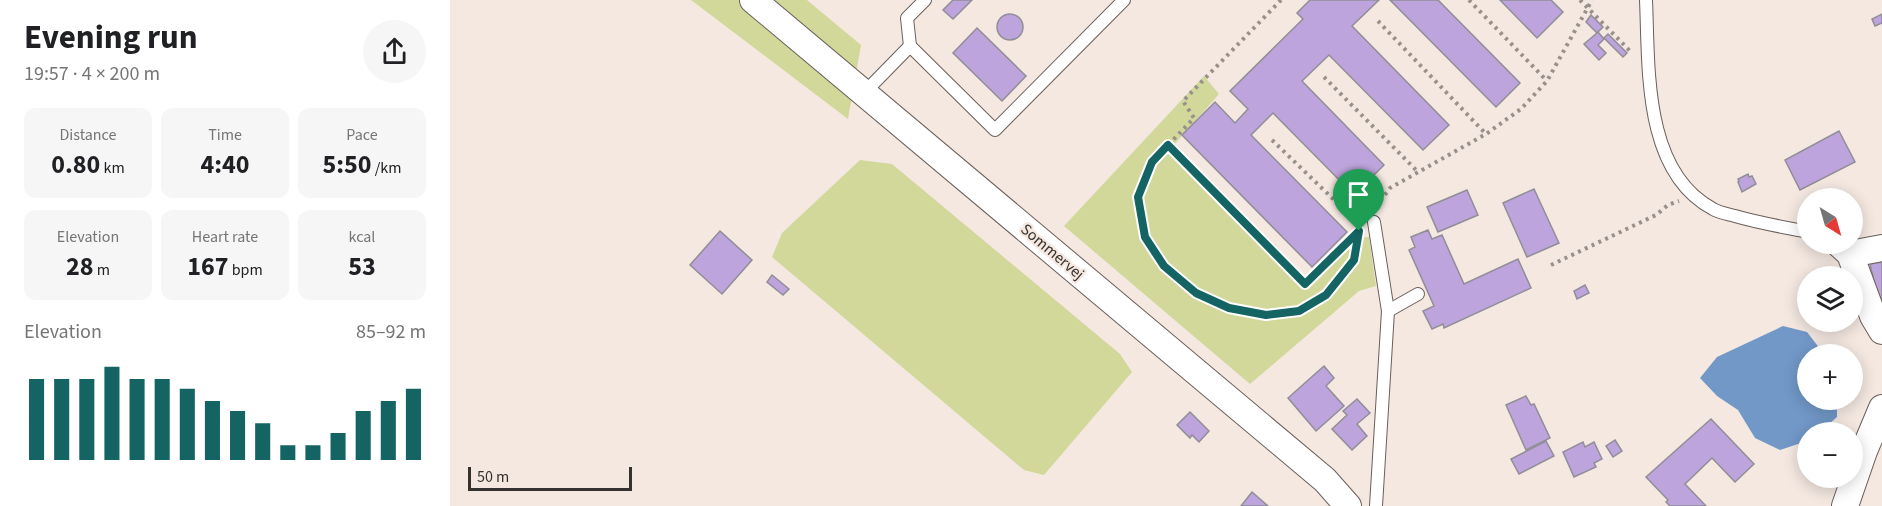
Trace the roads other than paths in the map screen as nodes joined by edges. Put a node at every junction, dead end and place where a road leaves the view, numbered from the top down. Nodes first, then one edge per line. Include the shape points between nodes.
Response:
1 (753, 0) edge
2 (925, 0) edge
3 (1124, 0) edge
4 (1646, 0) edge
5 (910, 46) junction
6 (864, 93) junction
7 (1373, 216) road end
8 (1797, 230) edge
9 (1863, 248) edge
10 (1882, 248) edge
11 (1847, 254) edge
12 (1418, 294) dead end
13 (1389, 311) junction
14 (1882, 331) edge
15 (1882, 408) edge
16 (1348, 506) edge
17 (1376, 506) edge
18 (1845, 506) edge

1 - 6 street, Sommervej
2 - 5 lane via 907,18
3 - 5 lane via 995,130
4 - 8 lane via 1652,108 1676,174 1692,196 1715,211
5 - 6 lane
6 - 16 street, Sommervej via 1325,480
7 - 13 lane
9 - 10 street
11 - 14 street
12 - 13 lane
13 - 17 lane
15 - 18 street

